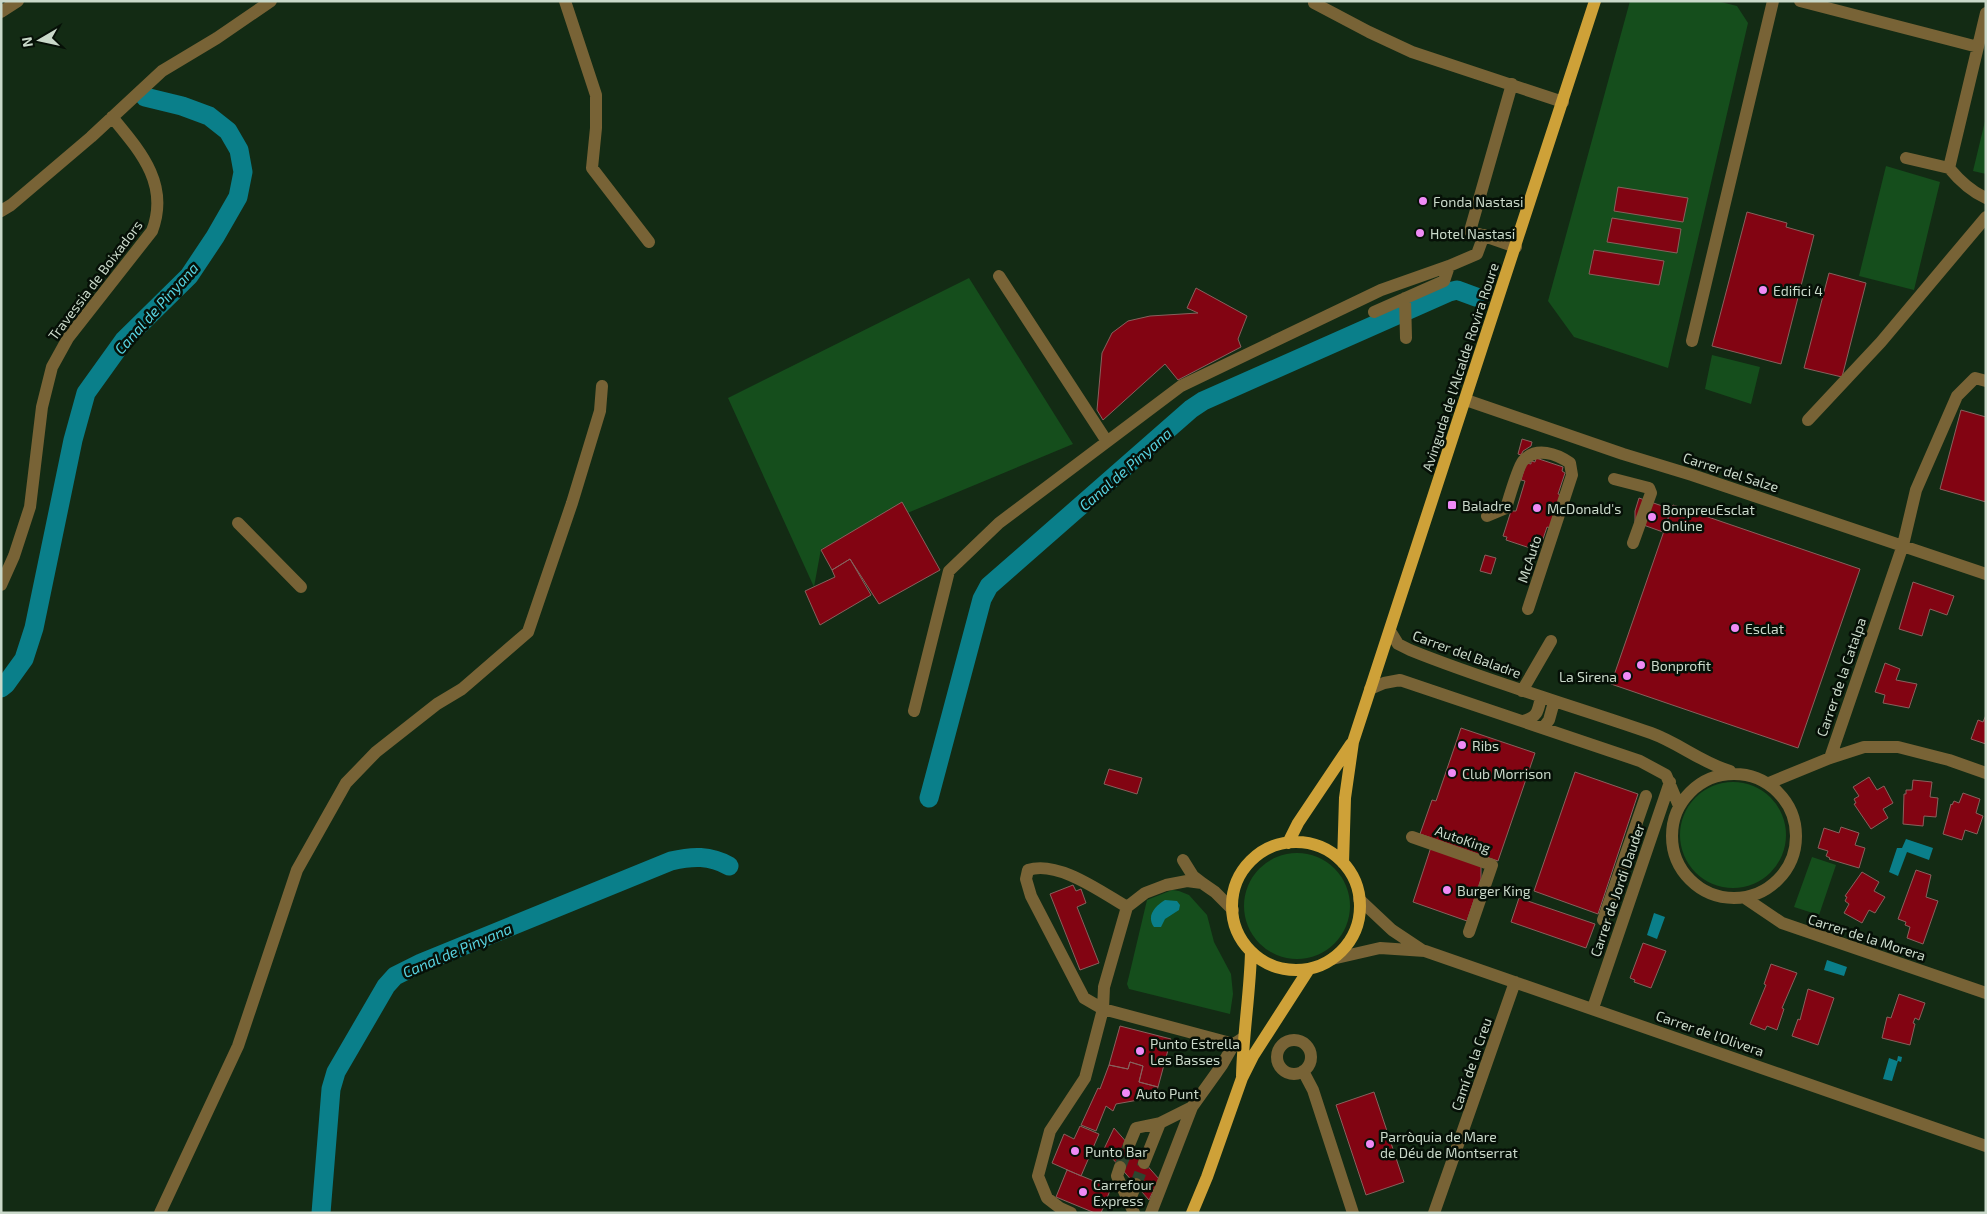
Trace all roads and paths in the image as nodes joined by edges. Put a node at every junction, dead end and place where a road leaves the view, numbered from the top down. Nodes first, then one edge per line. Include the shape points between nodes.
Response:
1 (18, 1) edge
2 (270, 1) edge
3 (565, 1) edge
4 (1596, 1) edge
5 (1773, 1) edge
6 (1800, 1) edge
7 (1314, 4) dead end
8 (1, 12) edge
9 (1986, 13) edge
10 (1978, 47) junction
11 (1512, 84) junction
12 (1563, 102) junction
13 (112, 117) junction
14 (1906, 158) dead end
15 (1949, 168) junction
16 (1986, 198) edge
17 (1, 211) edge
18 (1986, 217) edge
19 (1484, 235) junction
20 (648, 242) dead end
21 (1516, 247) junction
22 (1449, 266) junction
23 (999, 276) dead end
24 (1405, 301) junction
25 (1374, 312) dead end
26 (1406, 338) dead end
27 (1692, 341) dead end
28 (1986, 381) edge
29 (602, 386) dead end
30 (1466, 400) junction
31 (1808, 420) dead end
32 (1106, 440) junction
33 (1614, 479) dead end
34 (1487, 516) dead end
35 (238, 523) dead end
36 (1633, 543) dead end
37 (1903, 545) junction
38 (1986, 574) edge
39 (1, 585) edge
40 (300, 587) dead end
41 (1528, 609) dead end
42 (1390, 631) junction
43 (1551, 641) dead end
44 (1370, 690) junction
45 (1522, 691) junction
46 (1541, 697) junction
47 (1554, 702) junction
48 (914, 711) dead end
49 (1523, 721) junction
50 (1543, 728) junction
51 (1353, 742) junction
52 (1830, 758) junction
53 (1735, 773) junction
54 (1986, 773) edge
55 (1670, 782) junction
56 (1769, 783) junction
57 (1646, 796) dead end
58 (1679, 806) junction
59 (1412, 837) dead end
60 (1288, 843) junction
61 (1183, 860) dead end
62 (1344, 863) junction
63 (1202, 883) junction
64 (1745, 898) junction
65 (1359, 900) junction
66 (1126, 907) junction
67 (1233, 910) junction
68 (1603, 920) dead end
69 (1468, 932) dead end
70 (1425, 951) junction
71 (1252, 952) junction
72 (1332, 959) junction
73 (1308, 969) junction
74 (1514, 982) junction
75 (1986, 993) edge
76 (1593, 1008) junction
77 (1103, 1009) junction
78 (1238, 1041) junction
79 (1303, 1072) dead end
80 (1242, 1078) junction
81 (1192, 1107) junction
82 (1160, 1123) junction
83 (1129, 1145) tunnel mouth
84 (1986, 1146) edge
85 (1144, 1163) tunnel mouth
86 (1120, 1167) tunnel mouth
87 (1136, 1184) tunnel mouth
88 (1131, 1207) edge
89 (160, 1213) edge
90 (1071, 1213) edge
91 (1151, 1213) edge
92 (1192, 1213) edge
93 (1353, 1213) edge
94 (1434, 1213) edge

1 - 8 street
2 - 13 street via 162,72
3 - 20 street via 596,96 592,168
4 - 12 main road, Avinguda de l'Alcalde Rovira Roure
5 - 27 street
6 - 10 street
7 - 11 street via 1412,52
9 - 10 street
10 - 15 street
11 - 12 street
11 - 19 street via 1470,231
12 - 21 main road, Avinguda de l'Alcalde Rovira Roure
13 - 17 street
13 - 39 street, Travessia de Boixadors via 141,152 151,171 158,196 155,223 68,338 52,367 42,407 30,507
14 - 15 street
15 - 16 street via 1957,178
18 - 31 street via 1881,342
19 - 21 street
19 - 22 street via 1477,254
21 - 30 main road, Avinguda de l'Alcalde Rovira Roure
22 - 24 street via 1444,281
22 - 32 street via 1381,290 1181,386
23 - 32 street
24 - 25 street
24 - 26 street
28 - 37 street, Carrer de la Catalpa via 1974,378 1957,396 1916,490
29 - 89 street via 600,410 528,632 462,689 437,704 376,752 346,783 297,870 238,1046
30 - 37 street, Carrer del Salze
30 - 42 main road, Avinguda de l'Alcalde Rovira Roure
32 - 48 street via 999,523 949,571
33 - 36 street via 1649,488 1652,493
34 - 41 street, McAuto via 1506,508 1523,461 1532,454 1554,454 1570,463 1572,475
35 - 40 street
37 - 38 street, Carrer del Salze
37 - 52 street, Carrer de la Catalpa
42 - 44 main road, Avinguda de l'Alcalde Rovira Roure
42 - 45 street, Carrer del Baladre via 1398,644 1410,650
43 - 45 street
44 - 49 street via 1400,680
44 - 51 main road, Avinguda de l'Alcalde Rovira Roure
45 - 46 street, Carrer del Baladre
46 - 47 street, Carrer del Baladre
46 - 49 street via 1535,715
47 - 50 street
47 - 53 street, Carrer del Baladre via 1669,740 1714,766
49 - 50 street
50 - 55 street via 1640,761 1666,775
51 - 60 main road
51 - 62 main road via 1344,798
52 - 54 street via 1864,747 1898,747
52 - 56 street, Carrer de la Catalpa
53 - 56 street
53 - 58 street via 1718,775 1702,782
55 - 58 street
55 - 76 street, Carrer de Jordi Dauder
56 - 64 street via 1785,798 1794,817 1797,838 1793,859 1782,877 1765,890
57 - 68 street
58 - 64 street via 1672,825 1672,845 1690,880 1706,892 1725,898
59 - 69 street, AutoKing via 1492,865
60 - 62 main road via 1318,846
60 - 67 main road via 1268,848 1244,869 1235,889
61 - 63 street
62 - 65 main road via 1354,880
63 - 66 street via 1187,881 1166,885 1145,893
63 - 67 street
64 - 75 street, Carrer de la Morera via 1782,923
65 - 70 street, Carrer de l'Olivera via 1392,930
65 - 72 main road via 1359,919 1352,937
66 - 77 street via 1104,987
66 - 77 street via 1078,878 1044,868 1028,870 1026,878 1031,896 1084,998
67 - 71 main road via 1236,928
70 - 72 street, Carrer de l'Olivera via 1380,948
70 - 74 street, Carrer de l'Olivera
71 - 73 main road via 1278,967
71 - 78 main road via 1250,982
72 - 73 main road
73 - 80 main road
74 - 76 street, Carrer de l'Olivera
74 - 94 street, Camí de la Creu
76 - 84 street, Carrer de l'Olivera
77 - 78 street
77 - 90 street via 1085,1078 1050,1131 1038,1176 1048,1198
78 - 80 main road
78 - 81 street
79 - 93 street via 1313,1090
80 - 92 main road
81 - 82 street
81 - 91 street
82 - 83 street via 1136,1128
82 - 85 street
86 - 88 street via 1116,1176
87 - 88 street

